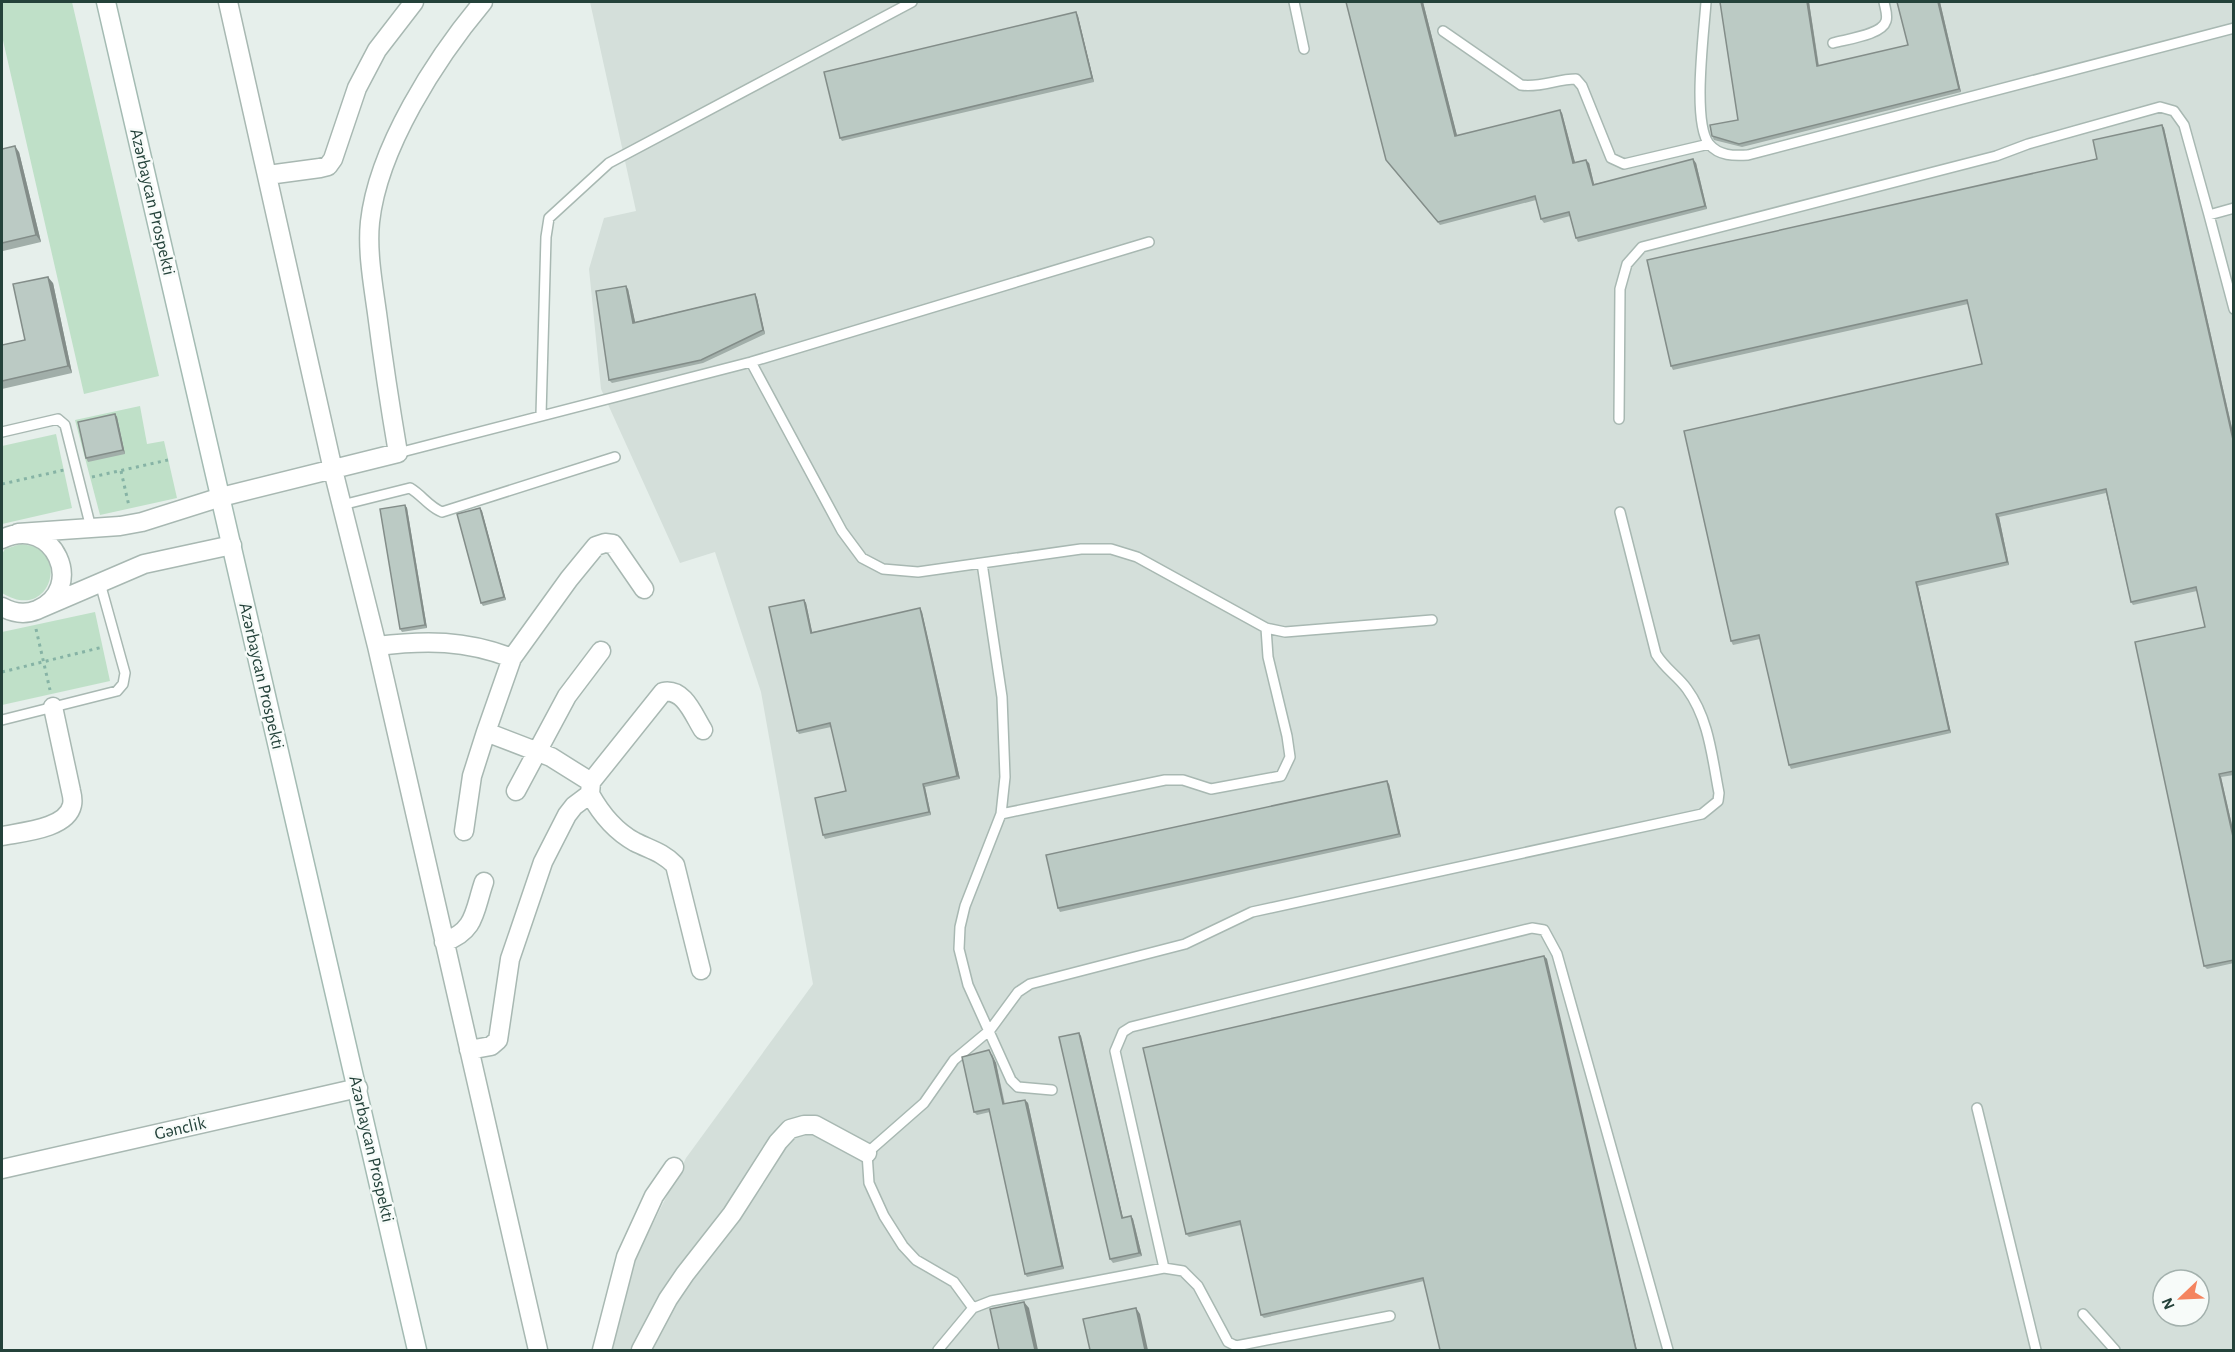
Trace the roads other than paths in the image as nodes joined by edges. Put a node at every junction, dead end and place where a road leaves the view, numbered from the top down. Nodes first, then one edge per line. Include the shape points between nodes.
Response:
1 (106, 2) edge
2 (228, 2) edge
3 (414, 2) edge
4 (483, 2) edge
5 (912, 2) edge
6 (1294, 2) edge
7 (1706, 2) edge
8 (1884, 2) edge
9 (2234, 28) edge
10 (1443, 31) dead end
11 (1833, 43) dead end
12 (1304, 49) dead end
13 (1709, 144) junction
14 (268, 174) junction
15 (2234, 208) edge
16 (2209, 215) junction
17 (1149, 242) dead end
18 (2234, 309) edge
19 (751, 362) junction
20 (541, 415) junction
21 (1619, 419) dead end
22 (2, 432) edge
23 (398, 453) junction
24 (615, 457) dead end
25 (333, 470) junction
26 (221, 497) junction
27 (342, 505) junction
28 (1620, 512) dead end
29 (91, 528) junction
30 (10, 536) edge
31 (232, 545) junction
32 (982, 563) junction
33 (100, 583) junction
34 (644, 589) dead end
35 (5, 610) edge
36 (37, 617) junction
37 (1432, 620) dead end
38 (1266, 628) junction
39 (377, 646) junction
40 (602, 651) dead end
41 (512, 658) junction
42 (52, 701) junction
43 (2, 720) edge
44 (703, 730) dead end
45 (486, 732) junction
46 (536, 751) junction
47 (590, 788) junction
48 (516, 791) dead end
49 (1001, 814) junction
50 (464, 831) dead end
51 (2, 836) edge
52 (484, 882) dead end
53 (444, 942) junction
54 (701, 970) dead end
55 (990, 1030) junction
56 (469, 1050) junction
57 (358, 1088) junction
58 (1052, 1090) dead end
59 (1977, 1108) dead end
60 (867, 1153) junction
61 (674, 1167) dead end
62 (2, 1169) edge
63 (1164, 1268) junction
64 (973, 1308) junction
65 (2083, 1314) dead end
66 (1390, 1316) dead end
67 (417, 1350) edge
68 (538, 1350) edge
69 (602, 1350) edge
70 (641, 1350) edge
71 (938, 1350) edge
72 (1668, 1350) edge
73 (2036, 1350) edge
74 (2115, 1350) edge

1 - 26 street, Azərbaycan Prospekti
2 - 14 street
3 - 14 street via 377,50 357,88 328,166
4 - 23 street via 412,105 375,193 370,224 372,278
5 - 20 lane via 609,164 549,218
6 - 12 lane
7 - 13 lane via 1699,99 1701,123
8 - 11 lane via 1886,23 1879,31
9 - 13 lane via 1748,155 1732,156
10 - 13 lane via 1521,84 1532,87 1576,79 1615,161 1624,164
14 - 25 street
15 - 16 lane
16 - 18 lane
16 - 21 lane via 2184,125 2174,111 2160,107 1996,156 1642,247 1627,264 1620,289
17 - 19 lane
19 - 20 lane
19 - 32 lane via 842,531 862,558 883,569 918,572
20 - 23 lane
22 - 29 lane via 58,419 65,425
23 - 25 street
24 - 27 lane via 442,512 410,488
25 - 26 street
25 - 27 street
26 - 29 street via 142,522
26 - 31 street, Azərbaycan Prospekti
27 - 39 street
28 - 55 lane via 1656,654 1664,668 1686,688 1706,727 1719,793 1711,809 1252,912 1185,944 1030,984 1018,992
29 - 30 street
30 - 36 street via 37,536 45,540 60,563 58,590
31 - 33 street via 154,561
31 - 57 street, Azərbaycan Prospekti
32 - 38 lane via 1081,549 1112,549 1137,557
32 - 49 lane via 1002,697 1005,777
33 - 36 street
33 - 42 lane via 125,673 123,684 117,691
34 - 41 street via 613,544 596,546
35 - 36 street
37 - 38 lane via 1285,632
38 - 49 lane via 1268,657 1290,757 1281,776 1211,789 1183,780 1165,780
39 - 41 street via 434,641
39 - 53 street
40 - 46 street via 567,696
41 - 45 street
42 - 43 lane
42 - 51 street via 72,805 67,816 56,824
44 - 47 street via 680,695 663,692
45 - 46 street
45 - 50 street via 472,776
46 - 47 street via 551,757
46 - 48 street
47 - 54 street via 607,820 633,841 665,855 675,865
47 - 56 street via 567,815 543,862 510,960 498,1040 491,1046
49 - 55 lane via 960,927 963,970
52 - 53 street via 468,928
53 - 56 street
55 - 58 lane via 1011,1080 1018,1087
55 - 60 lane via 954,1060 924,1103
56 - 68 street
57 - 62 street, Gənclik
57 - 67 street, Azərbaycan Prospekti
59 - 73 lane
60 - 64 lane via 869,1183 903,1246 916,1260 954,1282
60 - 70 street via 815,1125 790,1129 668,1299
61 - 69 street via 654,1196 627,1257
63 - 64 lane via 991,1301
63 - 66 lane via 1183,1271 1198,1286 1228,1342 1236,1346
63 - 72 lane via 1115,1052 1123,1032 1532,928 1544,930 1557,954
64 - 71 lane
65 - 74 lane

